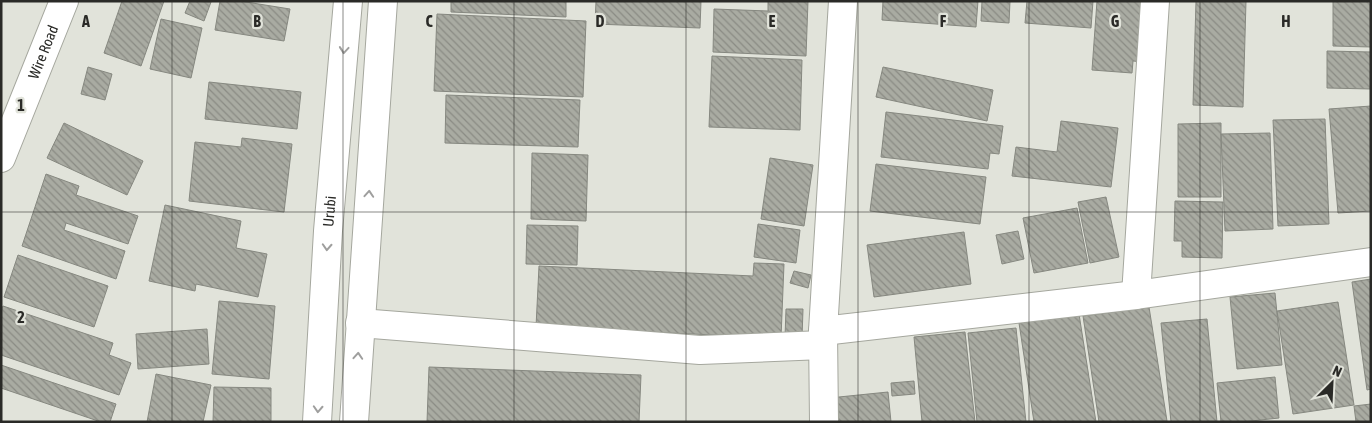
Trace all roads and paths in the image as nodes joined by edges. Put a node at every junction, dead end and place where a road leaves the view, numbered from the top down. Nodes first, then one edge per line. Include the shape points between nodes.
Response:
1 (64, 1) edge
2 (348, 1) edge
3 (383, 1) edge
4 (843, 1) edge
5 (1155, 1) edge
6 (1, 158) edge
7 (1371, 262) edge
8 (1136, 295) junction
9 (360, 323) junction
10 (823, 338) junction
11 (317, 422) edge
12 (354, 422) edge
13 (824, 422) edge

1 - 6 main road, Wire Road
2 -> 11 main road, Urubi via 328,230
9 -> 3 main road
4 - 10 main road
5 - 8 main road
7 - 8 main road
8 - 10 main road
9 - 10 main road via 700,350
12 -> 9 main road
10 - 13 main road

